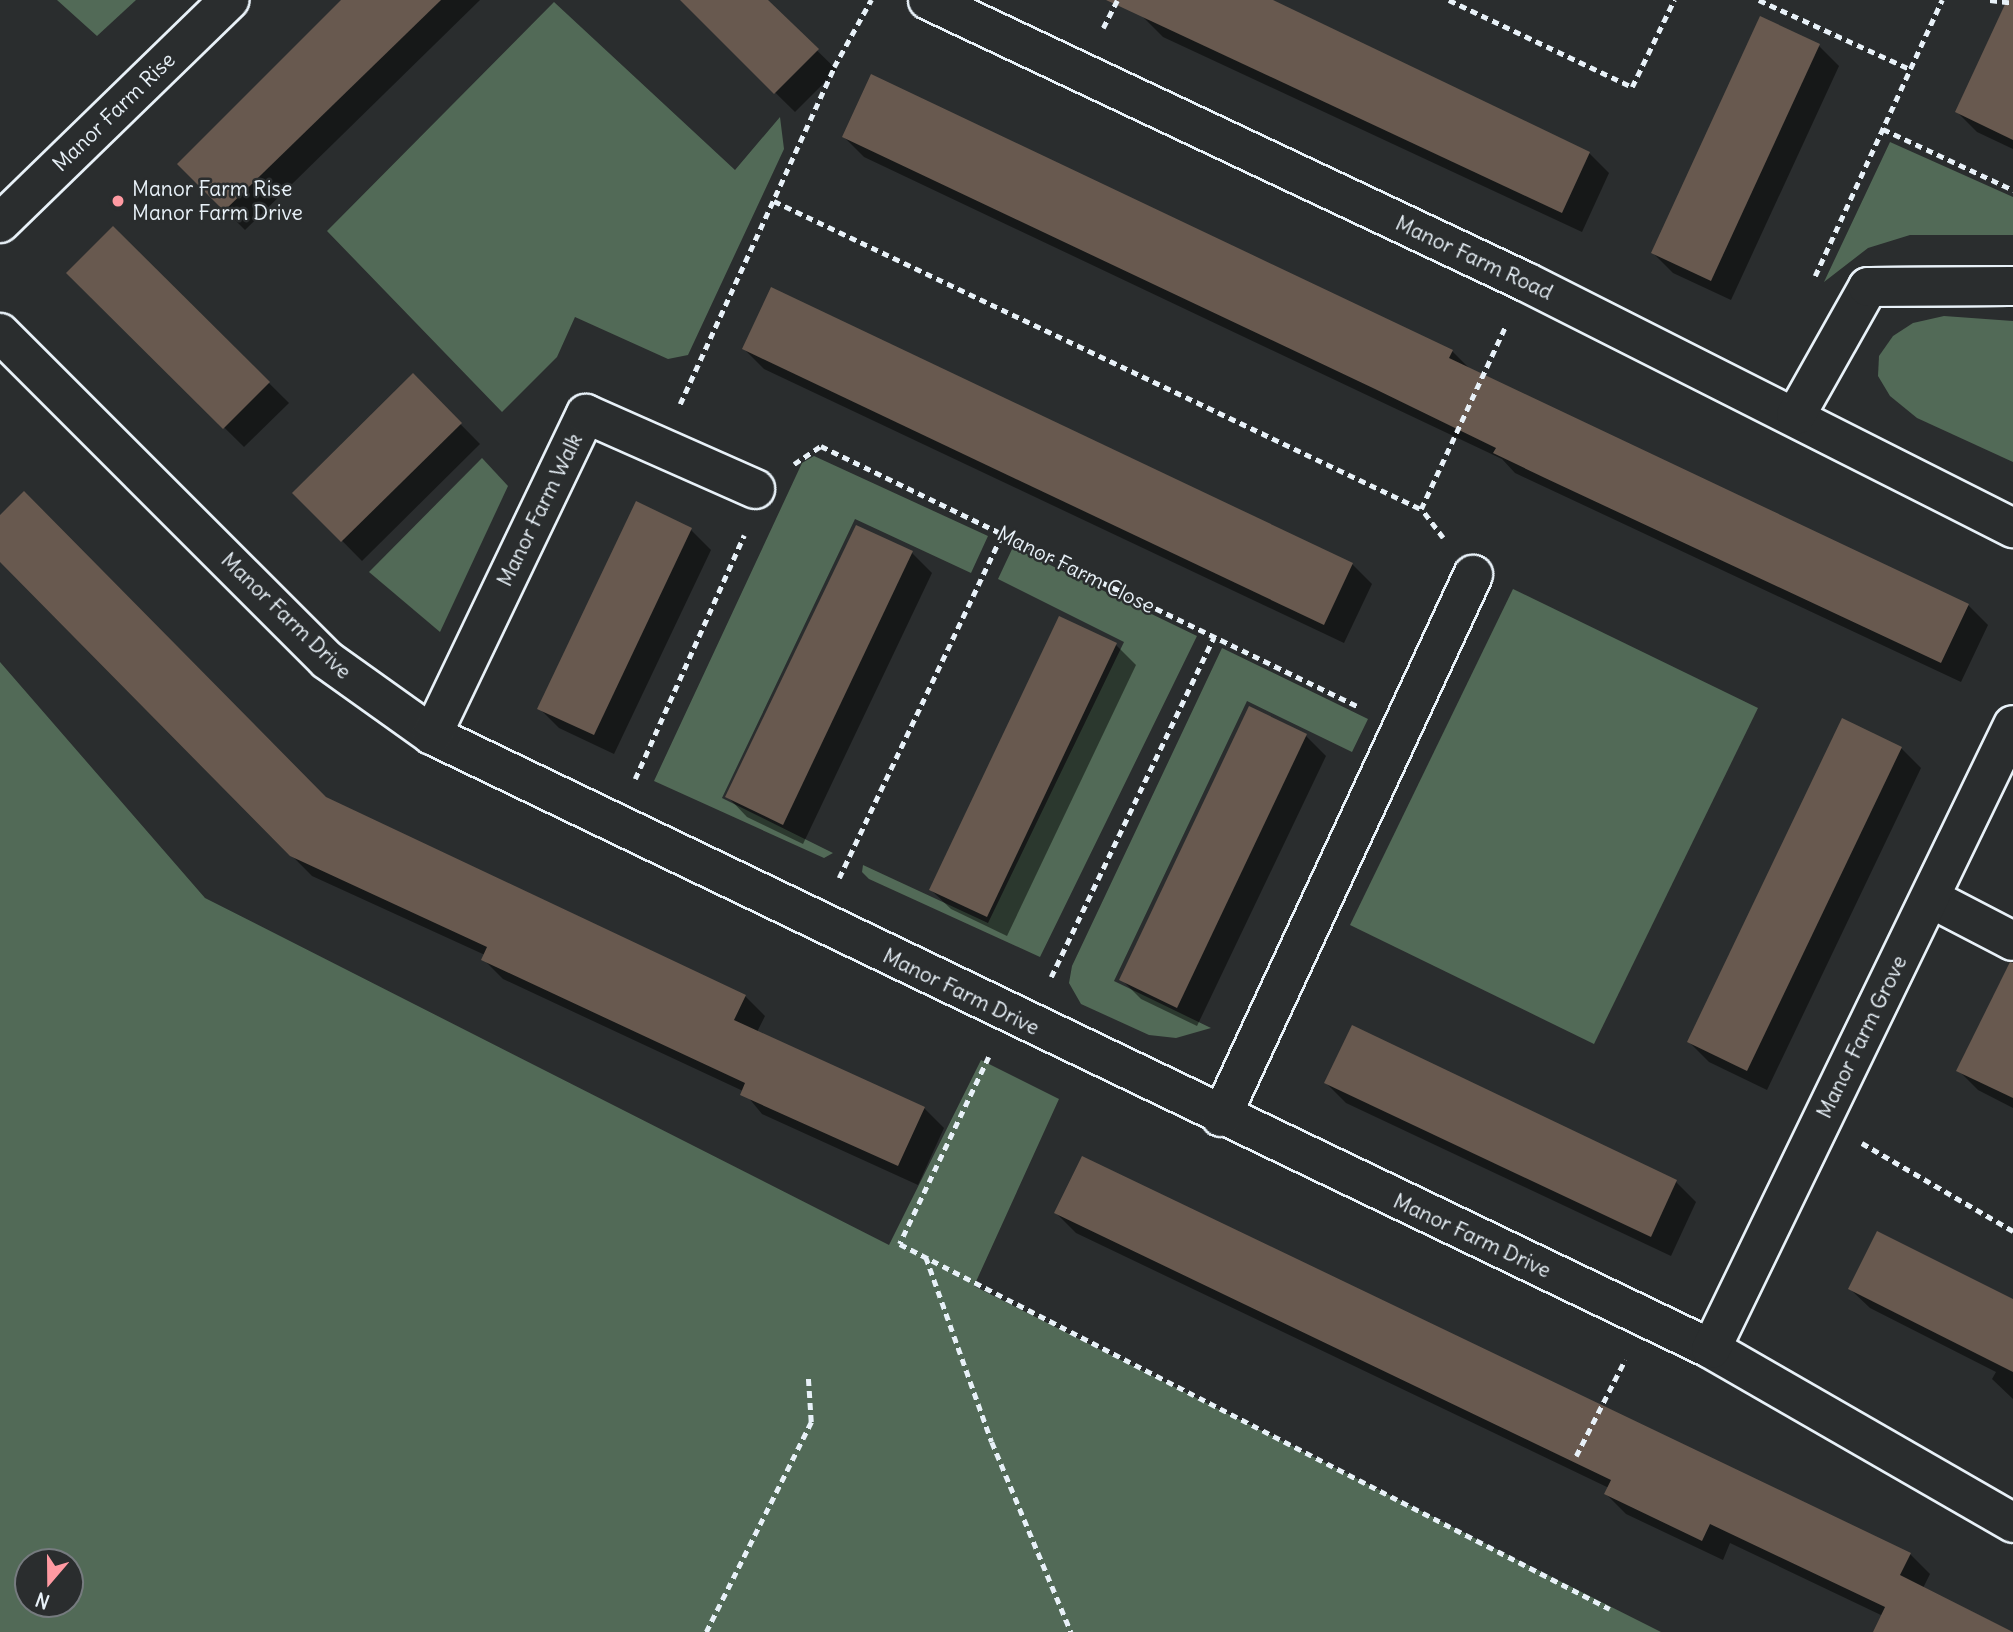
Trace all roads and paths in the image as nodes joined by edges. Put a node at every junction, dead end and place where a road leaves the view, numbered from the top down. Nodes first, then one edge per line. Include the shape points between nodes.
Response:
1 (229, 0) edge
2 (871, 0) edge
3 (928, 0) edge
4 (1449, 0) edge
5 (1674, 0) edge
6 (1759, 0) edge
7 (1942, 0) edge
8 (1990, 0) edge
9 (2013, 3) edge
10 (1910, 69) junction
11 (1883, 129) junction
12 (2013, 190) edge
13 (774, 201) junction
14 (0, 223) edge
15 (1526, 282) junction
16 (2013, 286) edge
17 (1844, 330) junction
18 (0, 333) edge
19 (1796, 415) junction
20 (661, 448) junction
21 (755, 489) junction
22 (1421, 509) junction
23 (2013, 528) edge
24 (1002, 534) junction
25 (1473, 575) joint
26 (1214, 637) junction
27 (2013, 726) edge
28 (1402, 727) junction
29 (432, 735) junction
30 (614, 824) junction
31 (1930, 898) junction
32 (818, 923) junction
33 (2013, 941) edge
34 (1019, 1020) junction
35 (1221, 1117) junction
36 (1822, 1120) junction
37 (2013, 1231) edge
38 (926, 1256) junction
39 (1646, 1318) junction
40 (1711, 1349) junction
41 (808, 1375) dead end
42 (1576, 1456) dead end
43 (2013, 1523) edge
44 (1610, 1609) dead end
45 (706, 1632) edge
46 (1071, 1632) edge

1 - 14 street, Manor Farm Rise
2 - 13 path via 834,67
3 - 15 street, Manor Farm Road
4 - 5 path via 1632,87
6 - 10 path
7 - 10 path
8 - 9 path
10 - 11 path
11 - 12 path
11 - 17 path via 1810,285
13 - 20 path
13 - 22 path
15 - 19 street, Manor Farm Road
15 - 22 path
16 - 17 street via 1868,287
17 - 19 street
18 - 29 street, Manor Farm Drive via 327,660
19 - 23 street, Manor Farm Road
20 - 21 street, Manor Farm Walk
20 - 29 street, Manor Farm Walk via 586,414
21 - 24 path, Manor Farm Close via 821,446
21 - 30 path via 740,551
22 - 25 path
24 - 26 path, Manor Farm Close
24 - 32 path
25 - 28 street
26 - 28 path, Manor Farm Close
26 - 34 path
27 - 31 street, Manor Farm Grove
28 - 35 street
29 - 30 street, Manor Farm Drive
30 - 32 street, Manor Farm Drive
31 - 33 street
31 - 36 street, Manor Farm Grove
32 - 34 street, Manor Farm Drive
34 - 35 street, Manor Farm Drive
34 - 38 path via 900,1244
35 - 39 street, Manor Farm Drive
36 - 37 path
36 - 40 street, Manor Farm Grove
38 - 44 path
38 - 46 path via 992,1442
39 - 40 street, Manor Farm Drive
39 - 42 path
40 - 43 street, Manor Farm Drive
41 - 45 path via 811,1422

